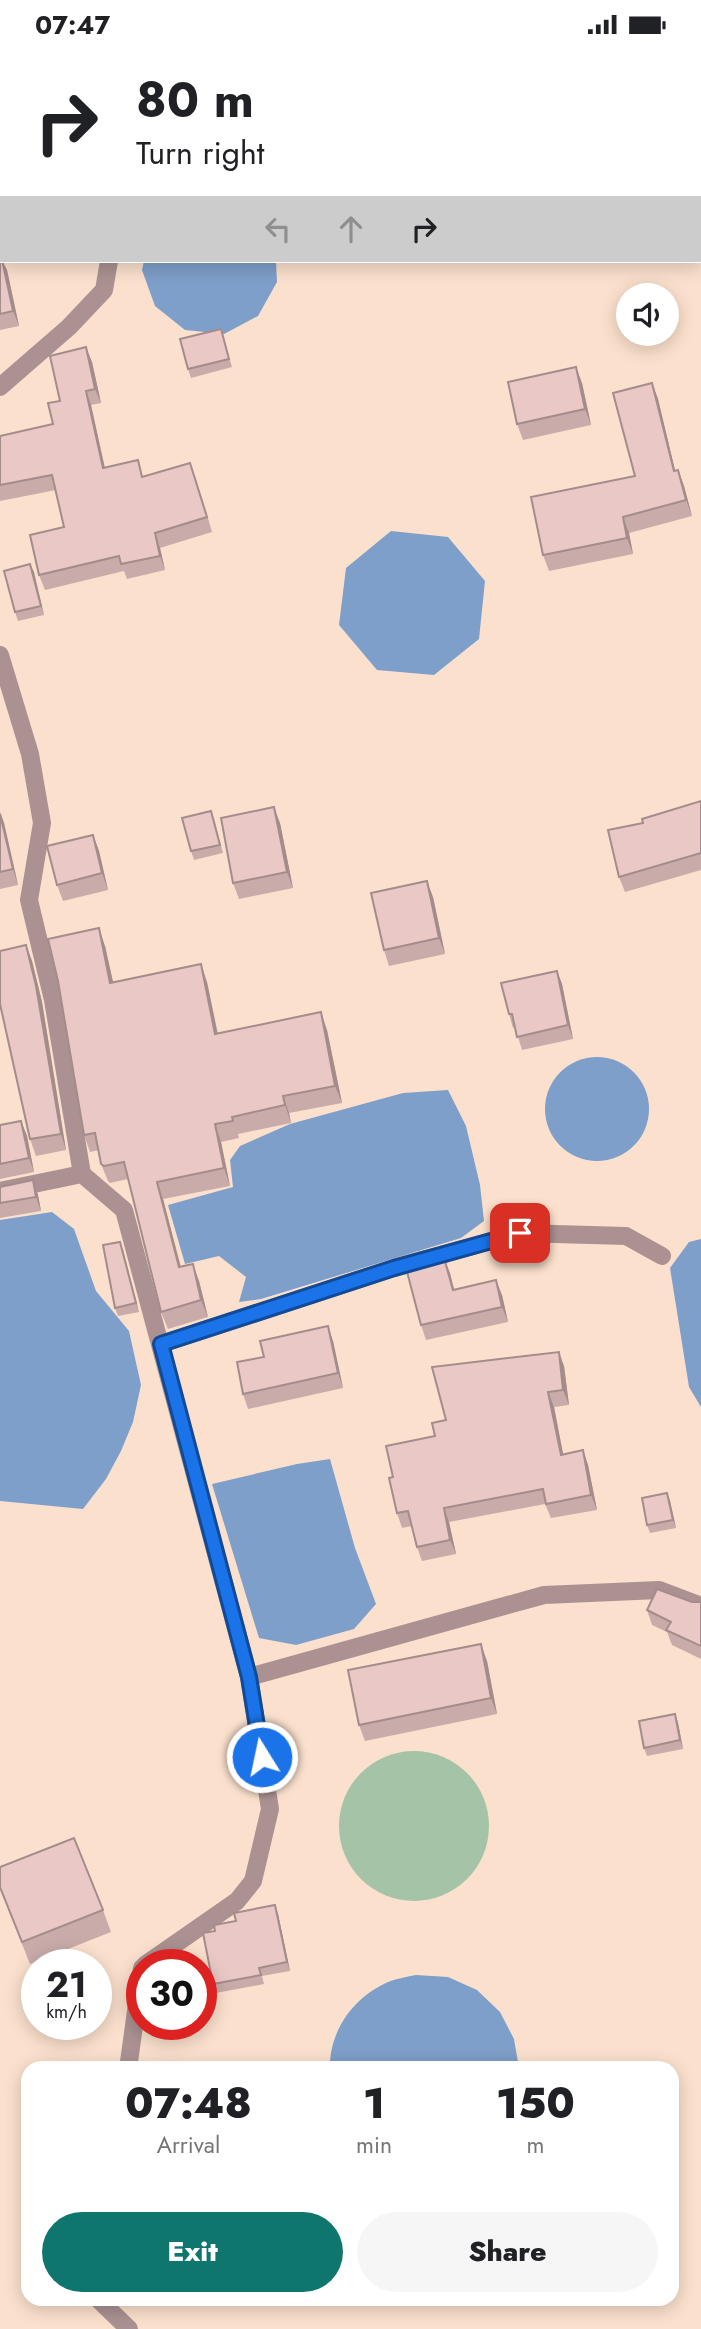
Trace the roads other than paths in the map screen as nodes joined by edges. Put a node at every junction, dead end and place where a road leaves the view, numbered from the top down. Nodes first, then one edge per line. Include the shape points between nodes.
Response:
1 (109, 263) edge
2 (0, 387) edge
3 (0, 655) edge
4 (82, 1174) junction
5 (0, 1191) edge
6 (662, 1256) dead end
7 (161, 1344) junction
8 (701, 1606) edge
9 (249, 1677) junction
10 (169, 1949) edge
11 (133, 2040) edge
12 (129, 2061) edge
13 (105, 2306) edge
14 (129, 2329) edge

1 - 2 street via 104,290
3 - 4 street via 30,754 43,823 29,900 53,1000
4 - 5 street
4 - 7 street via 124,1210
6 - 7 street via 626,1237 520,1233 394,1268
7 - 9 street
8 - 9 street via 659,1590 544,1595
9 - 10 street via 270,1809 253,1881 237,1901
11 - 12 street
13 - 14 street

